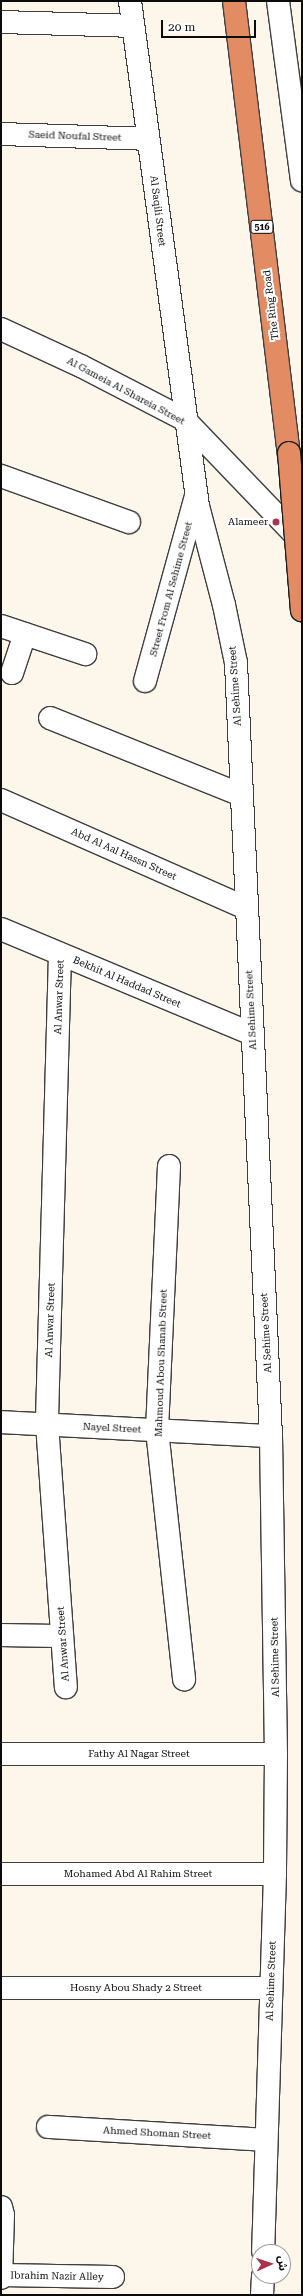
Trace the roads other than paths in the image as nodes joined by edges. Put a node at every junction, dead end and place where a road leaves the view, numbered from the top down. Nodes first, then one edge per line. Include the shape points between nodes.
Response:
1 (130, 1) edge
2 (234, 1) edge
3 (278, 1) edge
4 (1, 22) edge
5 (133, 26) junction
6 (1, 134) edge
7 (148, 138) junction
8 (302, 180) edge
9 (1, 329) edge
10 (185, 420) junction
11 (1, 476) edge
12 (196, 496) junction
13 (129, 522) dead end
14 (302, 542) edge
15 (302, 610) edge
16 (1, 626) edge
17 (25, 634) junction
18 (85, 654) dead end
19 (12, 673) dead end
20 (145, 681) dead end
21 (50, 718) dead end
22 (242, 795) junction
23 (1, 800) edge
24 (246, 908) junction
25 (1, 929) edge
26 (60, 954) junction
27 (252, 1034) junction
28 (169, 1166) dead end
29 (1, 1422) edge
30 (47, 1424) junction
31 (157, 1430) junction
32 (271, 1436) junction
33 (1, 1635) edge
34 (62, 1636) junction
35 (184, 1680) dead end
36 (66, 1687) dead end
37 (1, 1754) edge
38 (276, 1754) junction
39 (1, 1874) edge
40 (275, 1874) junction
41 (1, 1988) edge
42 (271, 1988) junction
43 (48, 2127) dead end
44 (265, 2140) junction
45 (2, 2211) edge
46 (263, 2244) edge
47 (1, 2277) edge
48 (113, 2277) dead end
49 (263, 2284) edge
50 (262, 2295) edge

1 - 5 street, Al Saqili Street
2 - 15 highway, The Ring Road / 516, bridge via 289,453
3 - 8 street
4 - 5 street
5 - 7 street, Al Saqili Street
6 - 7 street, Saeid Noufal Street
7 - 10 street, Al Saqili Street
9 - 10 street, Al Gameia Al Shareia Street via 81,366
10 - 12 street, Al Sehime Street
10 - 14 street, Al Gameia Al Shareia Street
11 - 13 street
12 - 20 street, Street From Al Sehime Street
12 - 22 street, Al Sehime Street via 231,633 236,663
16 - 17 street
17 - 18 street
17 - 19 street
21 - 22 street
22 - 24 street, Al Sehime Street
23 - 24 street, Abd Al Aal Hassn Street
24 - 27 street, Al Sehime Street
25 - 26 street, Bekhit Al Haddad Street
26 - 27 street, Bekhit Al Haddad Street
26 - 30 street, Al Anwar Street
27 - 32 street, Al Sehime Street
28 - 31 street, Mahmoud Abou Shanab Street
29 - 30 street, Nayel Street
30 - 31 street, Nayel Street
30 - 34 street, Al Anwar Street
31 - 32 street, Nayel Street
31 - 35 street, Mahmoud Abou Shanab Street
32 - 38 street, Al Sehime Street
33 - 34 street
34 - 36 street, Al Anwar Street
37 - 38 street, Fathy Al Nagar Street
38 - 40 street, Al Sehime Street
39 - 40 street, Mohamed Abd Al Rahim Street
40 - 42 street, Al Sehime Street
41 - 42 street, Hosny Abou Shady 2 Street
42 - 44 street, Al Sehime Street
43 - 44 street, Ahmed Shoman Street
44 - 46 street, Al Sehime Street
45 - 47 street
47 - 48 street, Ibrahim Nazir Alley
49 - 50 street

